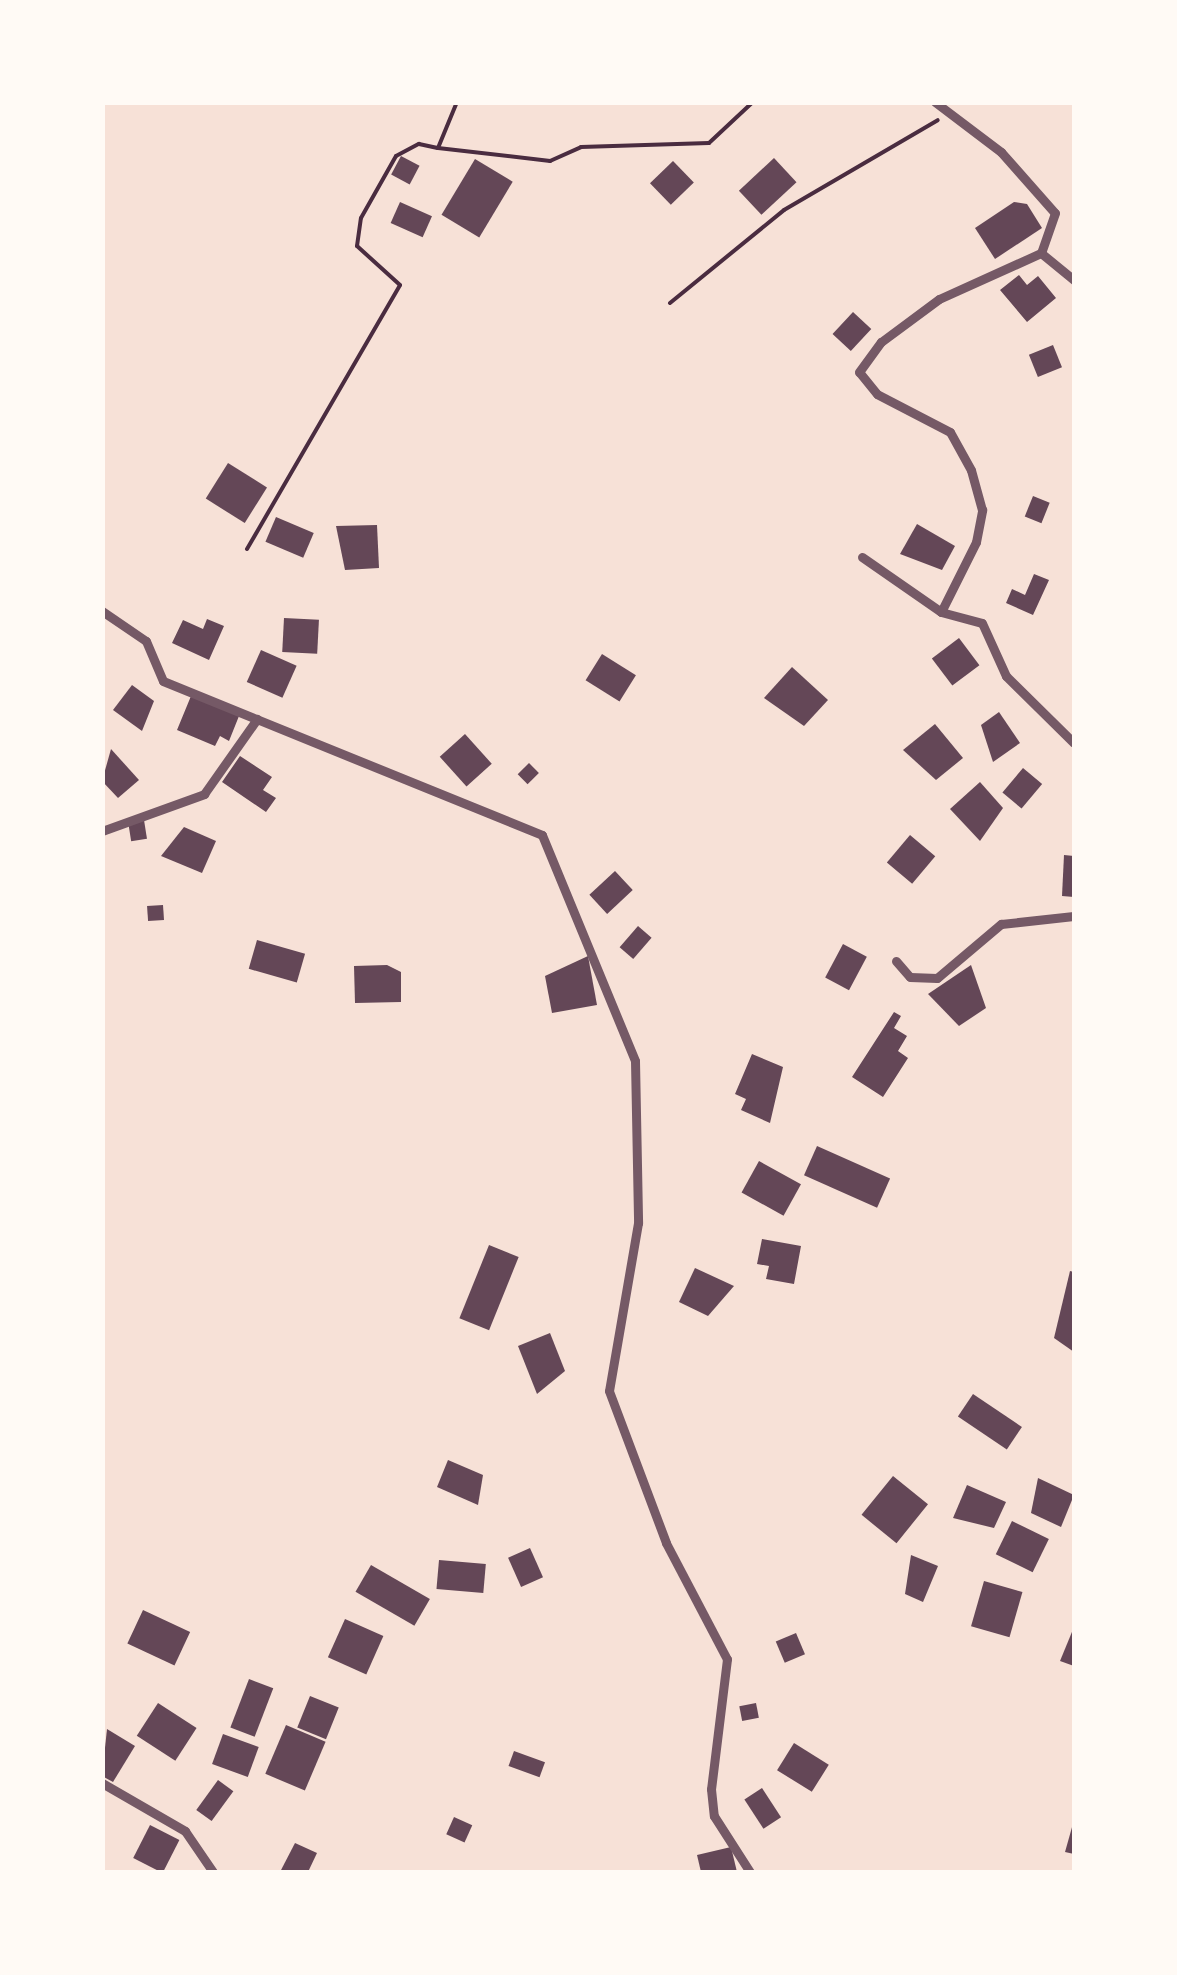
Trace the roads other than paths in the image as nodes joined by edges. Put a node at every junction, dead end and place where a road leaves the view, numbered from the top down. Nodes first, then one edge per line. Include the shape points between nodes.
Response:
1 (935, 102) edge
2 (1041, 254) junction
3 (1074, 280) edge
4 (862, 557) dead end
5 (102, 611) edge
6 (942, 612) junction
7 (256, 719) junction
8 (1074, 742) edge
9 (102, 831) edge
10 (1074, 916) edge
11 (896, 961) dead end
12 (102, 1782) edge
13 (213, 1872) edge
14 (750, 1872) edge

1 - 2 street via 1001,152 1055,213
2 - 3 street
2 - 6 street via 939,299 880,342 859,372 878,394 950,432 971,470 982,510 976,542
4 - 6 street
5 - 7 street via 146,641 163,681
6 - 8 street via 982,623 1006,676
7 - 9 street via 204,794
7 - 14 street via 542,835 635,1062 638,1223 609,1391 666,1543 727,1659 710,1789 714,1816
10 - 11 street via 1001,924 936,978 910,977
12 - 13 street via 184,1831

